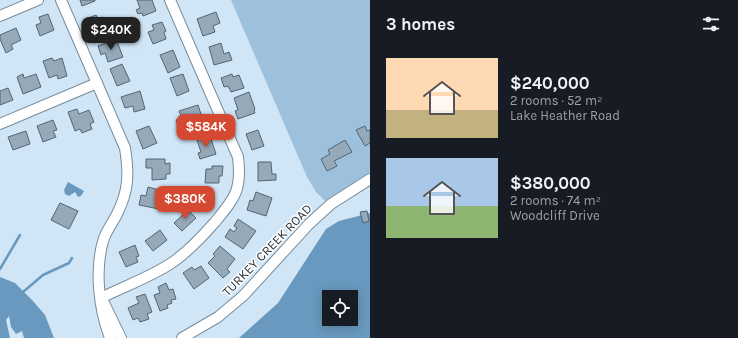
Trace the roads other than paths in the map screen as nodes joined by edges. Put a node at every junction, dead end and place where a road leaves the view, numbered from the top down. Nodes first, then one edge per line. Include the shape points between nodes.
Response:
1 (38, 0) edge
2 (61, 0) edge
3 (170, 0) edge
4 (0, 16) edge
5 (97, 83) junction
6 (0, 124) edge
7 (370, 179) edge
8 (101, 298) junction
9 (110, 338) edge
10 (121, 338) edge
11 (182, 338) edge

1 - 4 street
2 - 5 street
3 - 8 street via 238,157 238,188 231,203 199,240 181,256 169,265
5 - 6 street
5 - 8 street via 125,148 128,166 125,198 104,238 98,276
7 - 11 street, TURKEY CREEK ROAD via 331,204 309,224 243,296 218,317
8 - 9 street via 103,319
8 - 10 street

